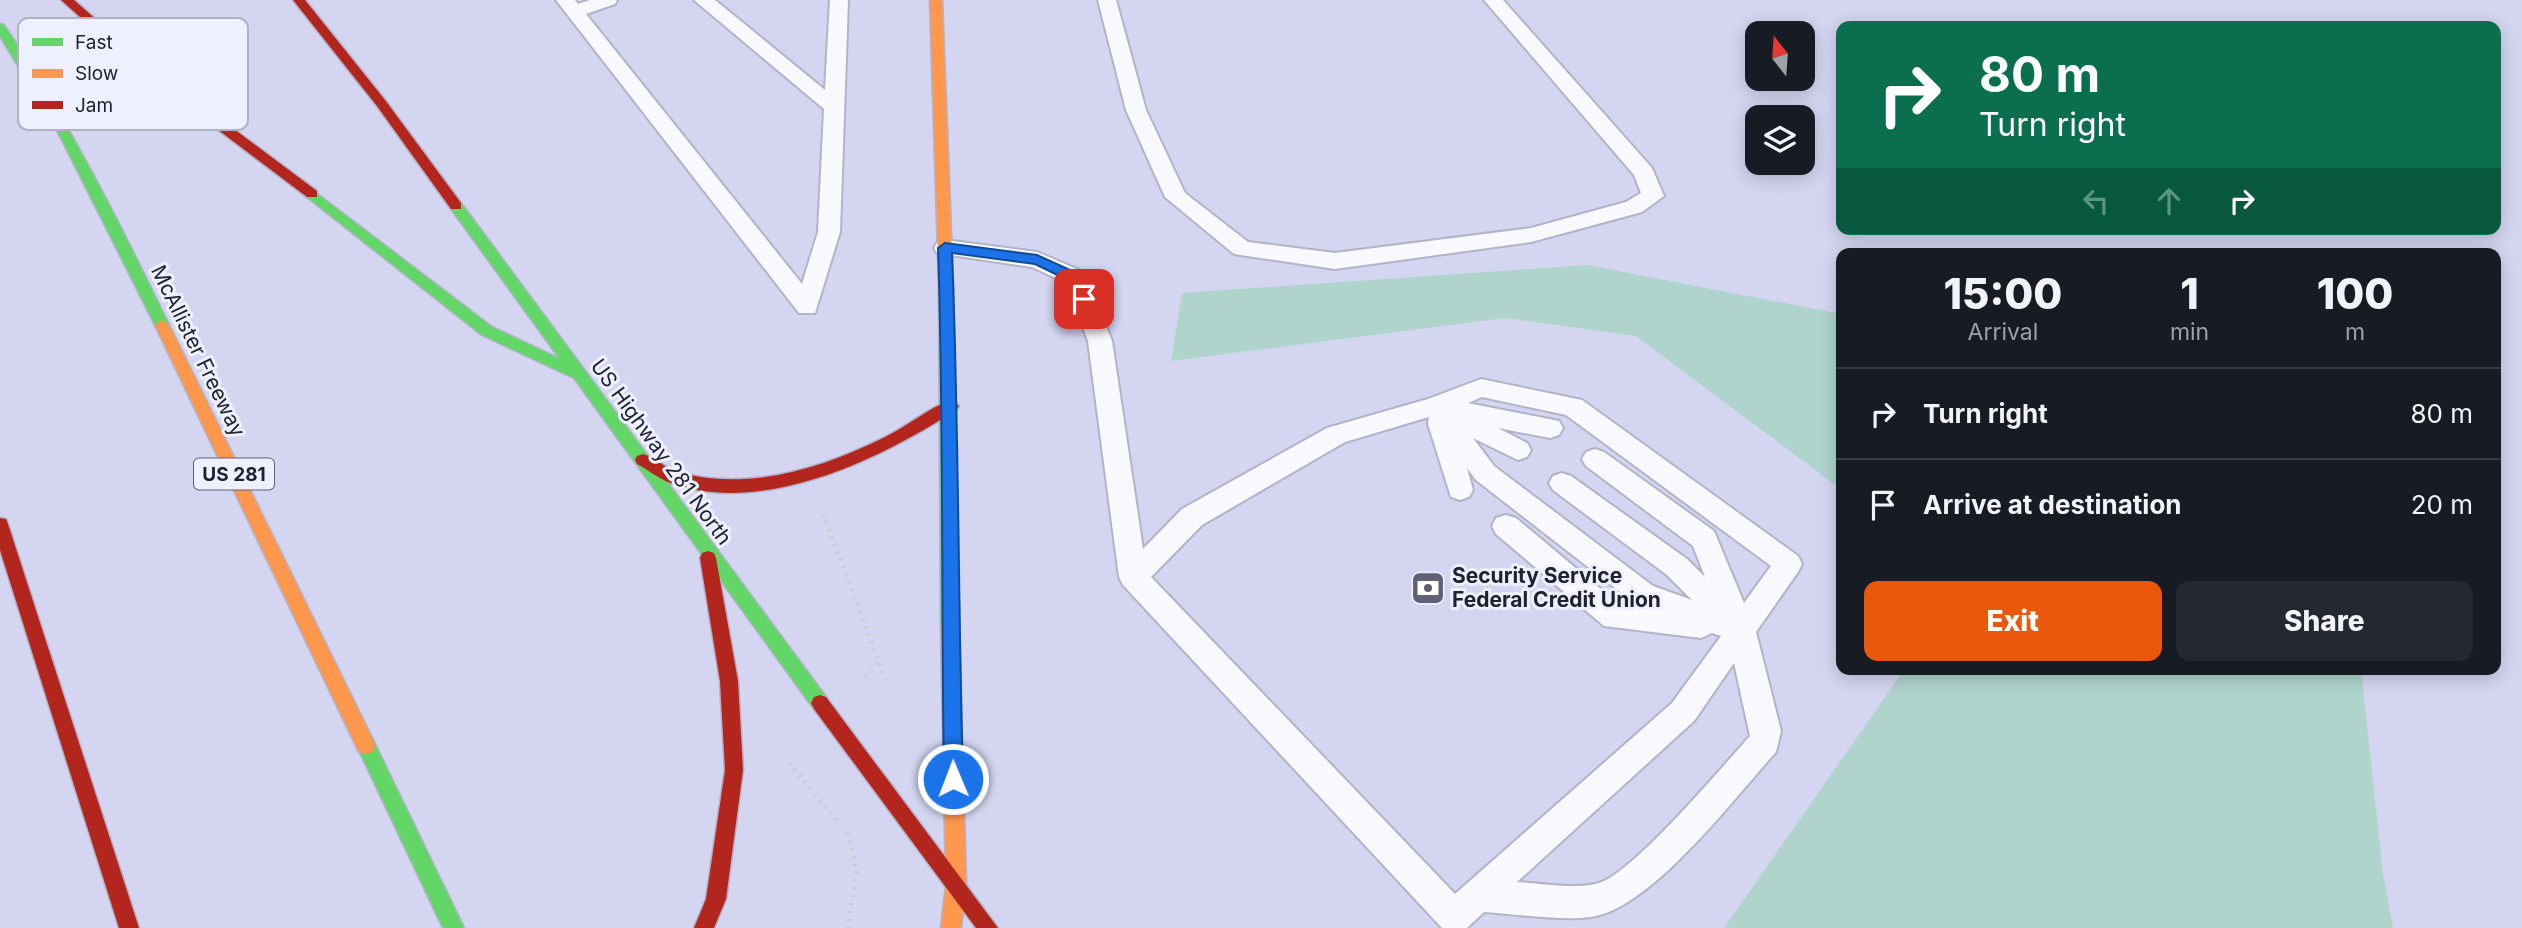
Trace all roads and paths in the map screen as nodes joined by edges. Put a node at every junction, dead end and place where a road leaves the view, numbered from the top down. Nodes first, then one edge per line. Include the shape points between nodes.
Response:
1 (67, 0) edge
2 (608, 0) edge
3 (703, 0) edge
4 (839, 0) edge
5 (936, 0) edge
6 (1107, 0) edge
7 (1493, 0) edge
8 (306, 3) edge
9 (570, 6) edge
10 (87, 18) edge
11 (0, 27) edge
12 (18, 54) edge
13 (834, 107) junction
14 (64, 130) edge
15 (228, 130) edge
16 (945, 248) junction
17 (579, 374) junction
18 (951, 406) junction
19 (1435, 406) junction
20 (1550, 428) dead end
21 (1518, 450) dead end
22 (639, 458) junction
23 (1595, 459) dead end
24 (1562, 483) dead end
25 (1460, 491) dead end
26 (821, 510) dead end
27 (0, 524) edge
28 (1506, 526) dead end
29 (707, 552) junction
30 (1133, 577) junction
31 (1741, 631) junction
32 (879, 662) junction
33 (886, 680) dead end
34 (859, 681) dead end
35 (788, 762) dead end
36 (956, 885) junction
37 (1465, 914) edge
38 (129, 928) edge
39 (454, 928) edge
40 (704, 928) edge
41 (848, 928) edge
42 (951, 928) edge
43 (988, 928) edge

1 - 10 main road
2 - 9 lane
3 - 13 lane
4 - 13 lane
5 - 16 main road
6 - 7 lane via 1136,110 1176,197 1242,249 1335,261 1531,235 1634,207 1653,196 1644,173
8 - 17 main road, US Highway 281 North
9 - 13 lane via 807,307 829,232
11 - 12 main road, McAllister Freeway / US 281
14 - 39 main road, McAllister Freeway / US 281
15 - 17 main road via 400,259 487,331
16 - 18 main road
16 - 30 lane via 1037,260 1076,278 1100,341
17 - 22 main road, US Highway 281 North
18 - 22 main road via 928,424 858,457 811,472 732,486 679,479
18 - 36 main road via 948,524
19 - 20 lane
19 - 21 lane
19 - 25 lane
19 - 30 lane via 1336,435 1300,455 1192,517
19 - 31 lane via 1485,473 1643,594
19 - 31 lane via 1481,388 1573,407 1788,564
22 - 29 main road, US Highway 281 North
23 - 31 lane via 1704,539
24 - 31 lane via 1677,568
26 - 32 path
27 - 38 main road
28 - 31 lane via 1614,617
29 - 36 main road, US Highway 281 North
29 - 40 main road via 729,681 734,770 716,899
30 - 37 lane
31 - 37 lane via 1683,712
31 - 37 lane via 1765,743 1661,855 1612,895
32 - 33 path
32 - 34 path
35 - 41 path via 845,829 857,852 859,873
36 - 42 main road
36 - 43 main road, US Highway 281 North

